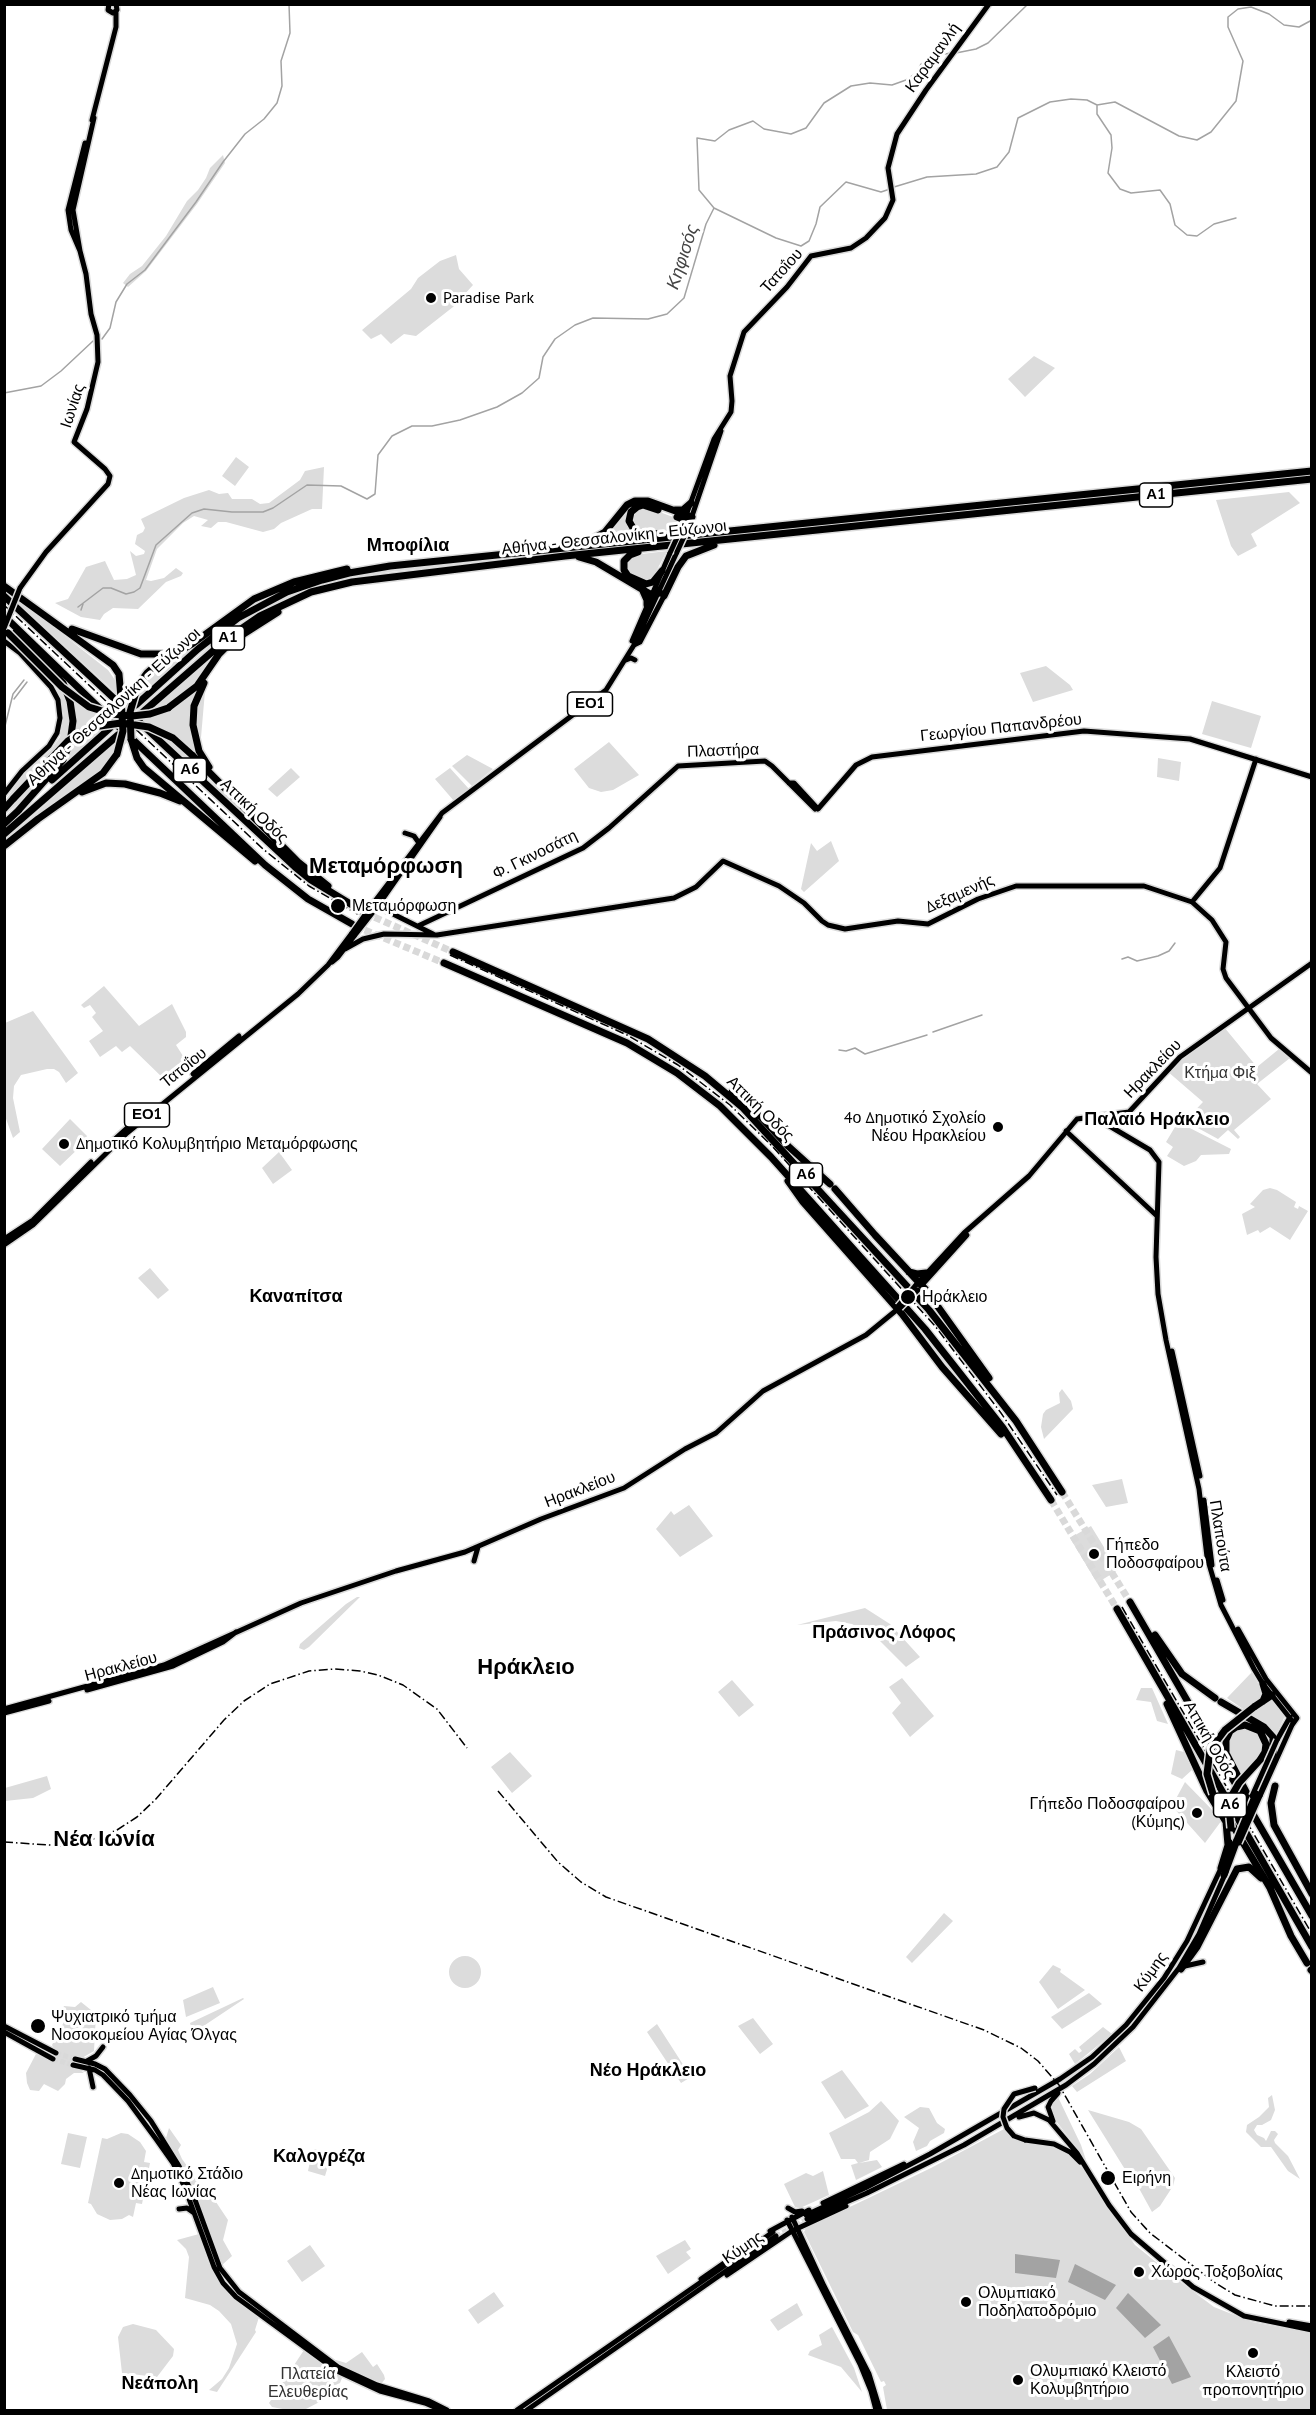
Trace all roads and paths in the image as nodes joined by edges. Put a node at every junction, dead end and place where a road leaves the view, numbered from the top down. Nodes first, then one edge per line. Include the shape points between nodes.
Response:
1 (989, 4) edge
2 (108, 7) edge
3 (116, 8) edge
4 (116, 24) junction
5 (907, 118) junction
6 (910, 128) dead end
7 (900, 129) joint
8 (721, 430) junction
9 (1311, 471) edge
10 (1311, 479) edge
11 (691, 503) junction
12 (673, 513) junction
13 (687, 522) junction
14 (671, 536) junction
15 (737, 539) junction
16 (655, 547) junction
17 (561, 548) junction
18 (565, 556) junction
19 (390, 566) junction
20 (662, 571) junction
21 (674, 575) junction
22 (682, 580) dead end
23 (4, 586) edge
24 (327, 587) junction
25 (641, 589) junction
26 (659, 595) junction
27 (4, 596) edge
28 (647, 605) junction
29 (4, 618) edge
30 (56, 622) junction
31 (4, 628) edge
32 (4, 641) edge
33 (633, 647) junction
34 (178, 652) junction
35 (222, 652) junction
36 (626, 660) junction
37 (635, 660) dead end
38 (1256, 759) junction
39 (678, 766) joint
40 (1311, 777) edge
41 (792, 783) joint
42 (4, 794) edge
43 (68, 798) junction
44 (192, 807) junction
45 (4, 809) edge
46 (17, 812) junction
47 (248, 813) junction
48 (442, 813) junction
49 (4, 824) edge
50 (405, 833) dead end
51 (4, 834) edge
52 (419, 843) junction
53 (4, 846) edge
54 (1192, 902) junction
55 (375, 906) junction
56 (329, 911) junction
57 (352, 924) tunnel mouth
58 (418, 926) junction
59 (353, 934) junction
60 (437, 935) junction
61 (345, 949) junction
62 (453, 952) tunnel mouth
63 (444, 963) tunnel mouth
64 (1311, 963) edge
65 (328, 964) junction
66 (302, 988) junction
67 (1247, 1009) junction
68 (672, 1053) junction
69 (1311, 1073) edge
70 (1096, 1116) junction
71 (1066, 1131) junction
72 (748, 1133) junction
73 (1157, 1216) junction
74 (970, 1230) junction
75 (4, 1239) edge
76 (4, 1245) edge
77 (907, 1271) junction
78 (926, 1273) junction
79 (918, 1286) junction
80 (899, 1307) junction
81 (1180, 1394) junction
82 (1016, 1421) junction
83 (1028, 1464) junction
84 (1062, 1492) tunnel mouth
85 (1052, 1500) tunnel mouth
86 (478, 1547) junction
87 (474, 1561) dead end
88 (1117, 1609) tunnel mouth
89 (1148, 1662) junction
90 (1263, 1684) junction
91 (1275, 1695) junction
92 (1263, 1701) junction
93 (4, 1712) edge
94 (1294, 1718) junction
95 (1275, 1786) dead end
96 (1259, 1793) junction
97 (1237, 1840) junction
98 (1269, 1842) junction
99 (1228, 1845) junction
100 (1223, 1872) junction
101 (1273, 1894) junction
102 (1311, 1894) edge
103 (1311, 1916) edge
104 (1311, 1947) edge
105 (1203, 1962) dead end
106 (1310, 1968) edge
107 (1182, 1969) junction
108 (1173, 1977) junction
109 (4, 2026) edge
110 (4, 2032) edge
111 (103, 2047) dead end
112 (84, 2061) junction
113 (89, 2068) junction
114 (1060, 2079) junction
115 (1066, 2085) junction
116 (93, 2087) dead end
117 (993, 2129) junction
118 (1064, 2137) junction
119 (930, 2154) junction
120 (943, 2156) junction
121 (895, 2169) junction
122 (1089, 2171) junction
123 (880, 2172) dead end
124 (788, 2208) dead end
125 (179, 2209) dead end
126 (195, 2214) junction
127 (806, 2215) junction
128 (790, 2219) junction
129 (794, 2232) junction
130 (775, 2234) tunnel mouth
131 (686, 2297) junction
132 (1310, 2328) edge
133 (554, 2385) junction
134 (441, 2410) edge
135 (447, 2410) edge
136 (515, 2410) edge
137 (527, 2410) edge
138 (878, 2410) edge

1 - 5 main road, Καραμανλή
2 - 3 main road
2 - 4 main road
3 - 4 main road, Ιωνίας
4 - 31 main road, Ιωνίας, bridge via 73,210 98,343 97,373 74,442 110,476 108,484 46,552 20,588
5 - 6 main road
5 - 7 main road, Καραμανλή
7 - 8 main road, Τατοΐου via 889,159 892,207 866,238 851,248 811,256 746,328 732,370 731,412
8 - 11 main road, Τατοΐου
8 - 13 main road, Τατοΐου
9 - 14 highway, Αθήνα - Θεσσαλονίκη - Εύζωνοι / Α1
10 - 15 highway, Αθήνα - Θεσσαλονίκη - Εύζωνοι / Α1
11 - 12 highway
11 - 13 main road, Τατοΐου
12 - 13 highway
12 - 13 highway
12 - 14 highway via 643,506 633,509 629,519 638,532
12 - 17 highway via 648,501 635,501 600,536
13 - 20 main road, Τατοΐου / ΕΟ1, bridge
13 - 26 main road, Τατοΐου / ΕΟ1, bridge
14 - 17 highway, Αθήνα - Θεσσαλονίκη - Εύζωνοι / Α1
15 - 16 highway, Αθήνα - Θεσσαλονίκη - Εύζωνοι / Α1
15 - 21 highway via 694,552 681,561
16 - 18 highway, Αθήνα - Θεσσαλονίκη - Εύζωνοι / Α1
16 - 20 highway via 628,556 624,570 646,584
17 - 19 highway, Αθήνα - Θεσσαλονίκη - Εύζωνοι / Α1
18 - 24 highway, Αθήνα - Θεσσαλονίκη - Εύζωνοι / Α1
18 - 25 highway via 592,560
19 - 34 highway via 325,573 273,591 242,606
19 - 46 highway, Αθήνα - Θεσσαλονίκη - Εύζωνοι / Α1, bridge via 322,580 275,597 222,629
20 - 26 main road, Τατοΐου / ΕΟ1
21 - 22 highway
21 - 26 highway
23 - 30 highway
24 - 35 highway via 253,627
24 - 51 highway, Αθήνα - Θεσσαλονίκη - Εύζωνοι / Α1, bridge via 288,601 243,627
25 - 26 highway
25 - 28 highway
26 - 28 main road, Τατοΐου / ΕΟ1
26 - 33 main road via 640,642
27 - 47 highway, Αττική Οδός / Α6 via 278,852 311,880 362,911 304,867
28 - 33 main road, Τατοΐου / ΕΟ1
29 - 46 highway via 58,675 70,701 73,721 63,760
29 - 56 highway, Αττική Οδός / Α6 via 265,865
30 - 34 highway via 141,654
30 - 43 highway, bridge via 116,668 121,691 123,731 117,754 103,772
31 - 35 highway, bridge via 62,687 89,707 112,714 132,716 168,708 193,689
32 - 42 main road via 51,687 58,700 60,718 49,746
33 - 36 main road, Τατοΐου / ΕΟ1
34 - 44 highway, bridge via 150,669 138,685 130,712 134,751 144,768
35 - 47 highway via 194,706 193,725 203,759
36 - 37 main road
36 - 48 main road, Τατοΐου / ΕΟ1 via 601,695
38 - 40 main road, Γεωργίου Παπανδρέου
38 - 41 main road, Γεωργίου Παπανδρέου via 1190,739 1073,732 872,757 856,765 817,810
38 - 54 main road via 1220,868
39 - 41 main road, Πλαστήρα via 758,761 768,763
39 - 58 main road, Φ. Γκινοσάτη via 583,848
43 - 44 highway via 106,783 125,783
43 - 53 highway
44 - 56 highway via 292,891
45 - 47 highway, bridge via 68,741 99,726 121,723 149,727 173,738
46 - 49 highway, Αθήνα - Θεσσαλονίκη - Εύζωνοι / Α1
48 - 52 main road, ΕΟ1
48 - 55 main road, ΕΟ1
50 - 52 main road
52 - 55 main road, ΕΟ1
54 - 60 main road, Δεξαμενής via 1144,886 1016,885 928,924 898,921 845,929 828,926 779,886 723,861 696,887 674,898
54 - 67 main road via 1225,938 1224,975
55 - 58 main road
55 - 59 main road, ΕΟ1, bridge
56 - 57 highway, Αττική Οδός / Α6
58 - 60 main road
59 - 61 main road, ΕΟ1
59 - 65 main road, ΕΟ1
60 - 61 main road via 384,934
61 - 65 main road, ΕΟ1
62 - 68 highway, Αττική Οδός / Α6 via 631,1030
63 - 72 highway, Αττική Οδός / Α6 via 636,1048 700,1089
64 - 67 main road, Ηρακλείου
65 - 66 main road, Τατοΐου / ΕΟ1
66 - 75 main road, Τατοΐου / ΕΟ1 via 124,1130 33,1220
66 - 76 main road, Τατοΐου / ΕΟ1 via 127,1132 38,1221
67 - 69 main road via 1271,1038
67 - 70 main road, Ηρακλείου via 1177,1059 1132,1110
68 - 77 highway via 696,1065 755,1111 833,1186
68 - 82 highway, Αττική Οδός / Α6 via 724,1091 780,1146 928,1310
70 - 71 main road, Ηρακλείου via 1080,1118
70 - 73 main road, Πλαπούτα via 1156,1155 1160,1168
71 - 73 main road
71 - 74 main road, Ηρακλείου via 1029,1176
72 - 80 highway via 803,1202
72 - 83 highway, Αττική Οδός / Α6 via 924,1329
73 - 81 main road, Πλαπούτα via 1157,1281
74 - 78 main road, Ηρακλείου
74 - 79 main road, Ηρακλείου
77 - 78 highway
77 - 79 highway
78 - 79 main road, Ηρακλείου
79 - 80 main road, Ηρακλείου, bridge
79 - 82 highway
80 - 83 highway via 942,1367
80 - 86 main road, Ηρακλείου via 866,1335 766,1389 716,1433 633,1483
81 - 90 main road, Πλαπούτα via 1214,1584
81 - 91 main road, Πλαπούτα via 1202,1482 1217,1583 1234,1624
82 - 84 highway, Αττική Οδός / Α6
83 - 85 highway, Αττική Οδός / Α6
86 - 87 main road
86 - 93 main road, Ηρακλείου via 316,1597 238,1631 173,1666
88 - 89 highway, Αττική Οδός / Α6
89 - 99 highway via 1201,1780 1226,1822
89 - 104 highway, Αττική Οδός / Α6
90 - 91 main road, Πλαπούτα
90 - 92 highway
91 - 92 highway
91 - 94 main road, Πλαπούτα
92 - 101 highway, bridge via 1225,1730 1210,1750 1207,1774 1213,1794
94 - 96 main road
94 - 97 main road, bridge via 1277,1740
95 - 102 highway via 1270,1803 1274,1825
96 - 97 highway, bridge
96 - 98 highway, Αττική Οδός / Α6 via 1272,1758 1273,1737 1264,1727 1182,1674 1131,1601
97 - 100 highway
98 - 99 highway, bridge via 1227,1753 1226,1740 1232,1730 1245,1725 1262,1733 1266,1746 1260,1760 1239,1783 1232,1795
98 - 103 highway, Αττική Οδός / Α6
99 - 100 highway
100 - 108 main road, Κύμης via 1198,1935
100 - 114 main road, Κύμης via 1182,1950 1148,2000 1120,2031
101 - 106 highway
101 - 107 highway via 1253,1869 1237,1869
105 - 107 main road
107 - 108 main road
108 - 115 main road, Κύμης via 1123,2038
109 - 110 main road via 55,2056
111 - 112 main road via 96,2056
112 - 113 main road via 74,2062
112 - 135 main road via 111,2074 164,2140 194,2197 216,2260 236,2289 344,2370
113 - 116 main road
113 - 126 main road via 103,2075 145,2123 175,2167
114 - 119 main road, Κύμης
114 - 122 main road, bridge via 1014,2094 1007,2101 1004,2120 1017,2138 1062,2147
115 - 117 main road, Κύμης
115 - 118 main road via 1048,2107
117 - 118 main road via 1034,2114 1047,2119
117 - 120 main road, Κύμης
118 - 122 main road
119 - 121 main road, Κύμης
119 - 127 main road, Κύμης
120 - 127 main road, Κύμης via 867,2193
120 - 129 main road, Κύμης
121 - 123 main road
121 - 127 main road, Κύμης
122 - 132 main road via 1125,2227 1202,2293 1268,2322
124 - 127 main road
125 - 126 main road via 187,2208
126 - 134 main road via 214,2267 236,2297 337,2371 372,2388
127 - 128 main road, Κύμης
128 - 129 main road
128 - 131 main road, Κύμης via 712,2270
129 - 131 main road, Κύμης via 709,2287
129 - 138 main road via 869,2374
130 - 131 main road, Κύμης
131 - 133 main road, Κύμης
131 - 137 main road, Κύμης
133 - 136 main road, Κύμης
133 - 136 main road, Κύμης

